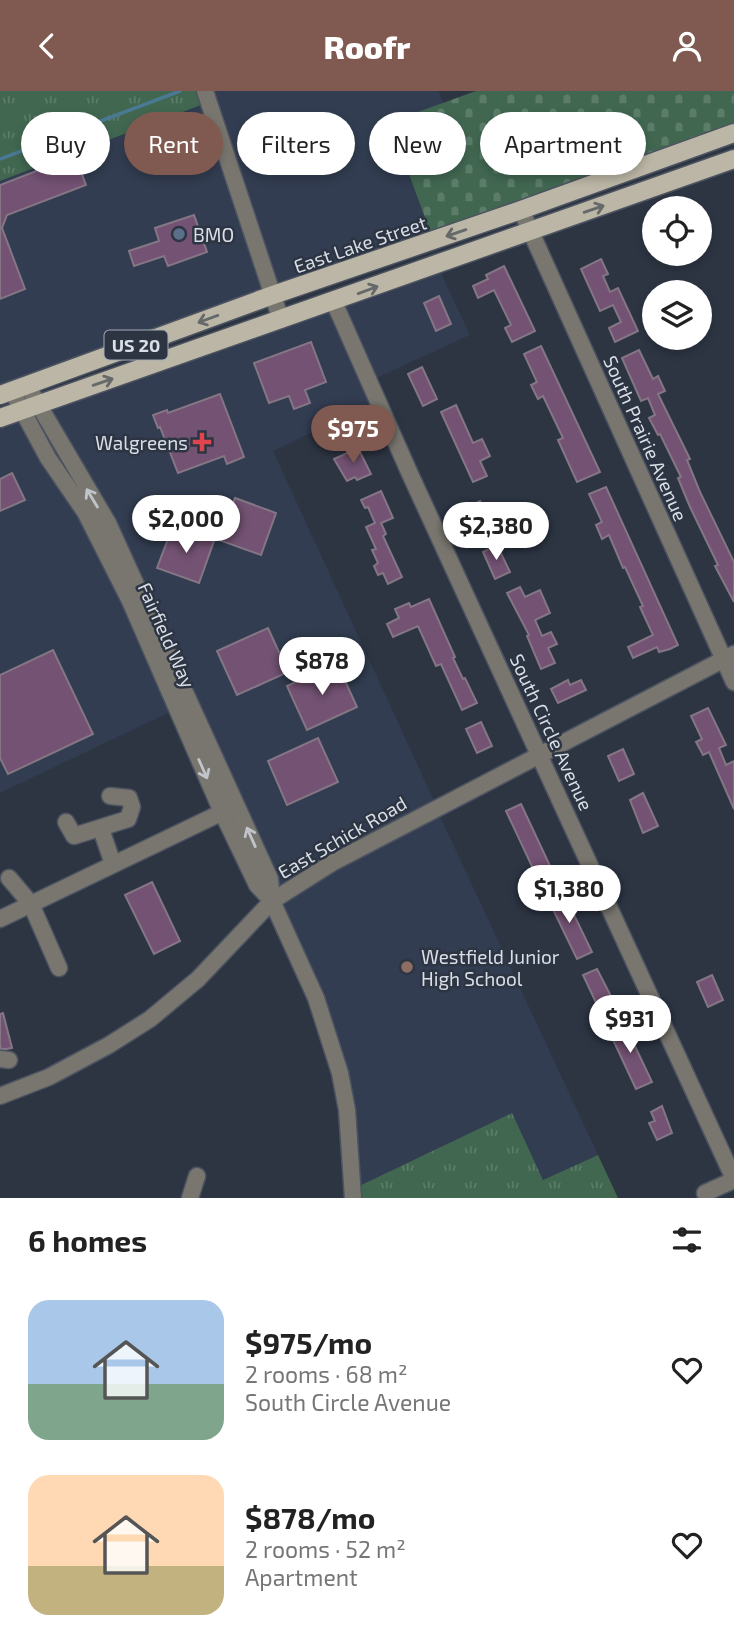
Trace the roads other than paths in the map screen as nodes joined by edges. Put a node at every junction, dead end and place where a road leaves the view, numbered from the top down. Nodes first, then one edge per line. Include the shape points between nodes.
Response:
1 (205, 91) edge
2 (734, 134) edge
3 (734, 159) edge
4 (521, 210) junction
5 (529, 232) junction
6 (272, 295) junction
7 (334, 302) junction
8 (281, 320) junction
9 (13, 390) edge
10 (39, 404) junction
11 (22, 410) junction
12 (0, 418) edge
13 (729, 656) edge
14 (734, 682) edge
15 (539, 755) junction
16 (110, 796) dead end
17 (230, 808) junction
18 (66, 822) dead end
19 (101, 829) junction
20 (113, 864) junction
21 (9, 878) dead end
22 (272, 901) junction
23 (31, 904) junction
24 (0, 919) edge
25 (59, 968) dead end
26 (0, 1096) edge
27 (197, 1176) dead end
28 (734, 1179) edge
29 (705, 1193) dead end
30 (190, 1198) edge
31 (354, 1198) edge

1 - 6 street
2 - 4 main road, East Lake Street / US 20
5 -> 3 main road, US 20
4 - 5 street, South Prairie Avenue
4 -> 6 main road, East Lake Street / US 20
7 -> 5 main road, US 20
5 - 13 street, South Prairie Avenue
6 - 8 street
6 -> 9 main road, East Lake Street / US 20
7 - 8 main road, US 20
7 - 15 street, South Circle Avenue
10 -> 8 main road, US 20
9 - 10 street, Fairfield Way
9 - 11 street, Fairfield Way
10 - 11 main road, US 20
17 -> 10 street, Fairfield Way via 143,596 108,523
11 - 12 main road, US 20
11 -> 17 street, Fairfield Way via 85,512
13 - 14 street, South Prairie Avenue
13 - 15 street, East Schick Road
15 - 22 street, East Schick Road via 332,863
15 - 28 street, South Circle Avenue
16 - 19 street via 128,798 132,807 128,819
17 - 20 street
17 - 22 street, Fairfield Way via 270,879
18 - 19 street via 74,837
19 - 20 street
20 - 23 street
21 - 23 street
22 - 26 street, East Schick Road via 198,978 150,1019 49,1077
22 - 31 street, Fairfield Way via 316,998 340,1073
23 - 24 street
23 - 25 street
27 - 30 street
28 - 29 street, South Circle Avenue

